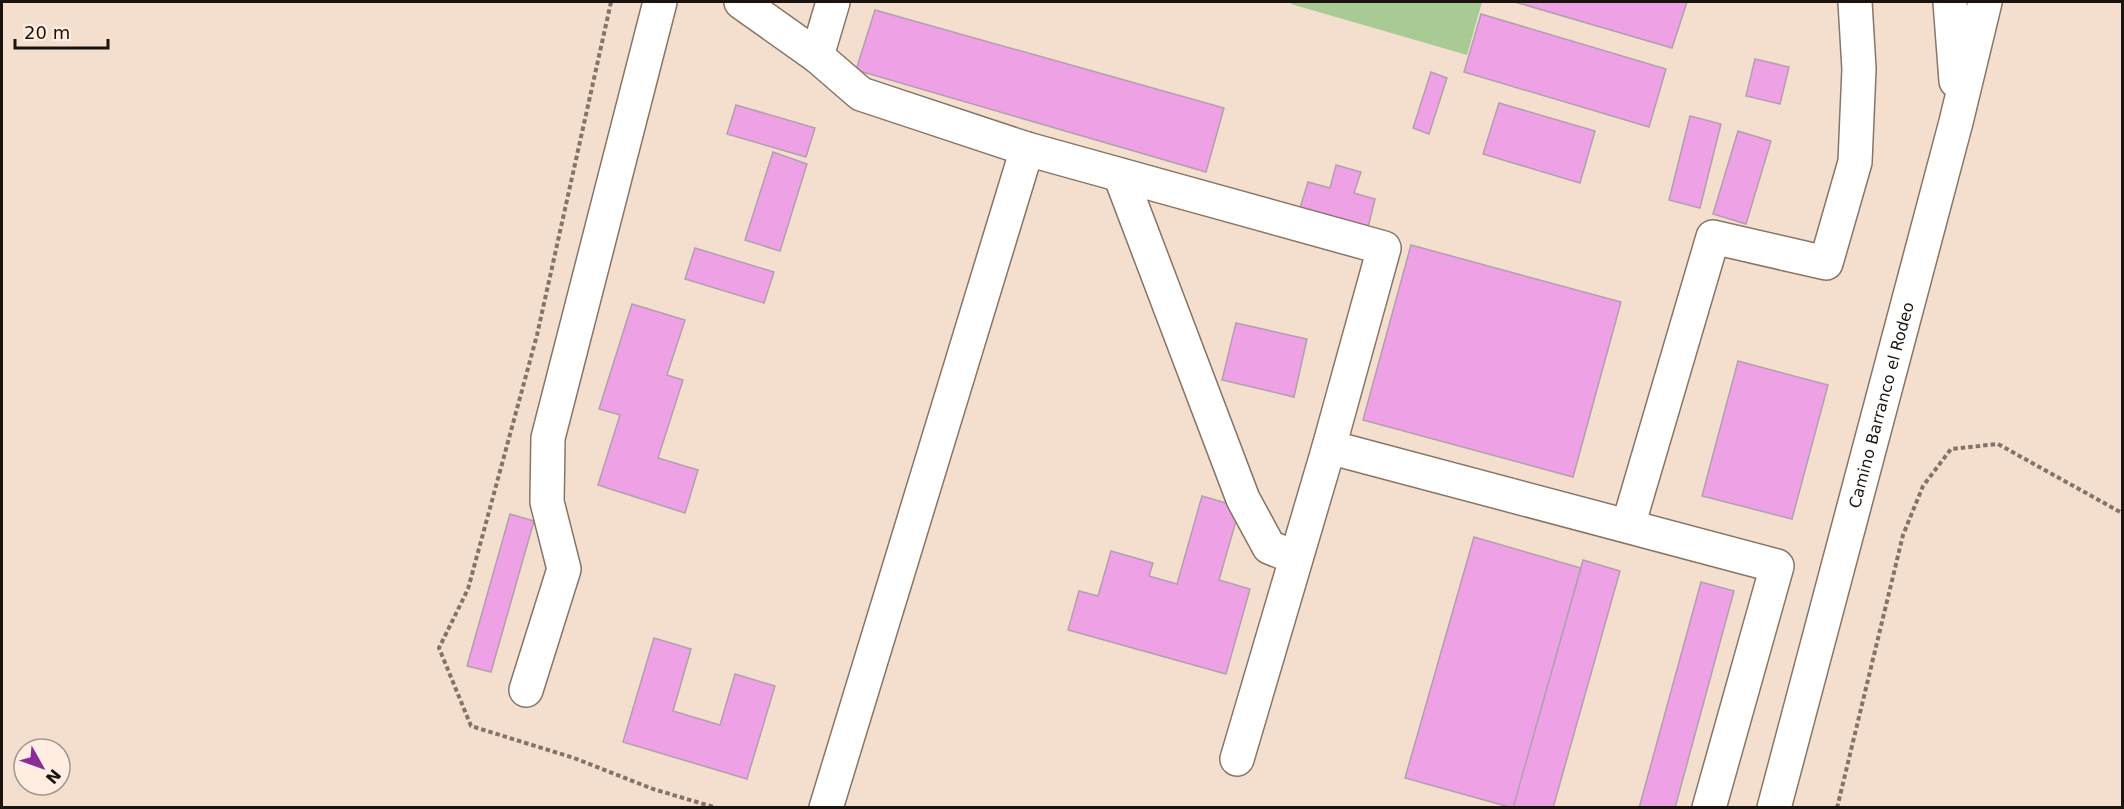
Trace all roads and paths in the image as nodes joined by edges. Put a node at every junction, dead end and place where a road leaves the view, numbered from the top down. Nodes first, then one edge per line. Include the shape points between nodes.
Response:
1 (660, 2) edge
2 (741, 2) edge
3 (833, 2) edge
4 (1855, 2) edge
5 (1950, 2) edge
6 (1985, 2) edge
7 (817, 56) junction
8 (1956, 122) junction
9 (1027, 149) junction
10 (1120, 175) junction
11 (1329, 447) junction
12 (2122, 513) edge
13 (1628, 526) junction
14 (1296, 558) junction
15 (526, 690) dead end
16 (1237, 759) dead end
17 (826, 807) edge
18 (1708, 807) edge
19 (1774, 807) edge
20 (1837, 807) edge

1 - 15 street via 548,438 547,502 564,569
2 - 7 street
3 - 7 street
4 - 13 street via 1859,69 1855,162 1826,263 1713,237
5 - 8 street
6 - 8 street, Camino Barranco el Rodeo
7 - 9 street via 861,94
8 - 19 street, Camino Barranco el Rodeo
9 - 10 street
9 - 17 street
10 - 11 street via 1384,248
10 - 14 street via 1243,499 1269,547
11 - 13 street
11 - 14 street
12 - 20 path via 1998,444 1951,449 1923,486 1903,535
13 - 18 street via 1777,566
14 - 16 street

